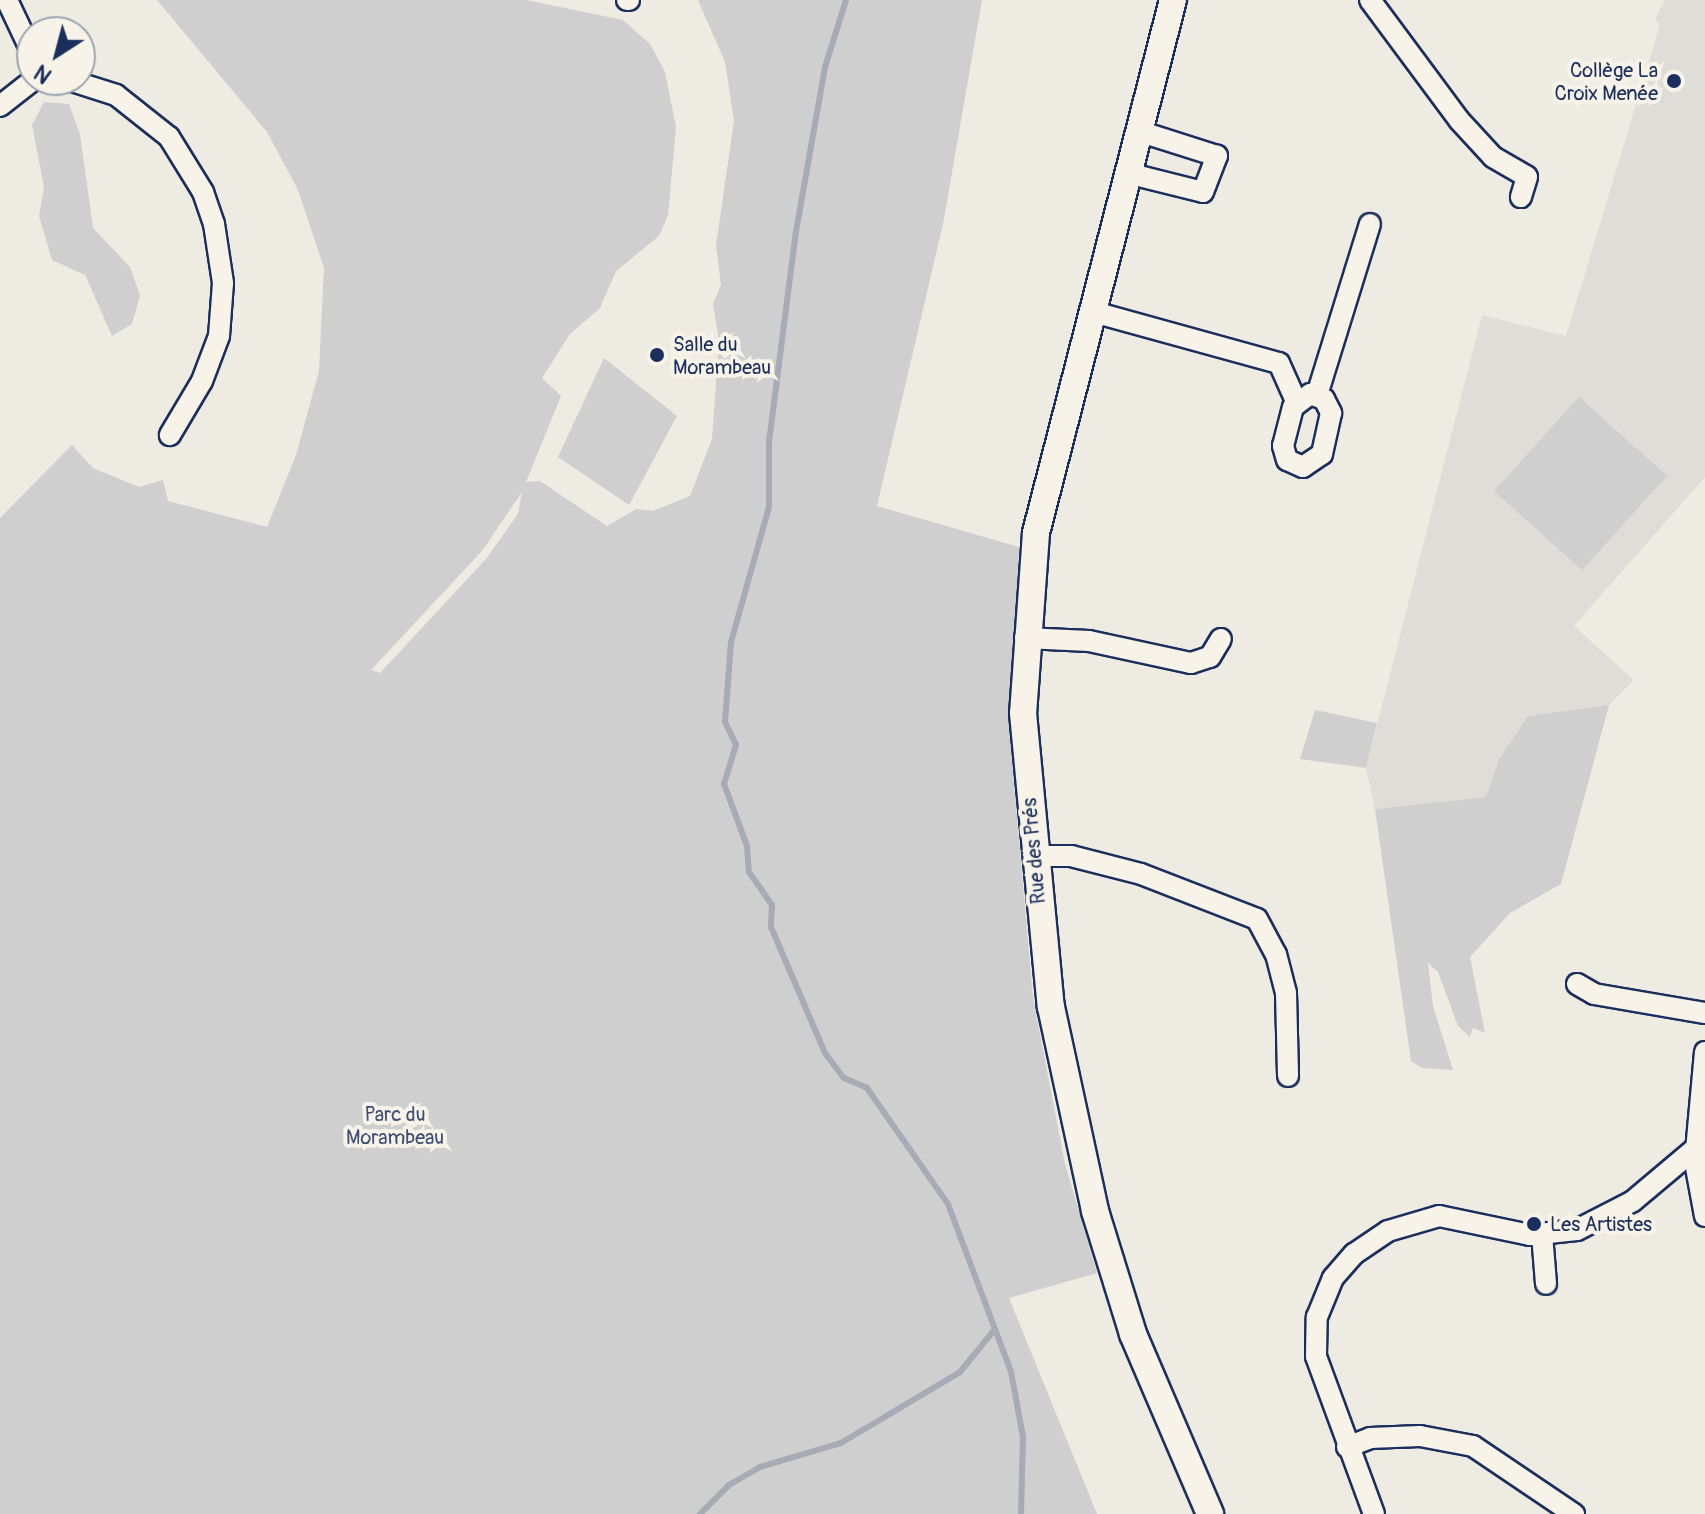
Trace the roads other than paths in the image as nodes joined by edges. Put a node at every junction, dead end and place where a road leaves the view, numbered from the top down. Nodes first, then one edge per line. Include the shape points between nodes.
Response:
1 (7, 0) edge
2 (1173, 0) edge
3 (1370, 0) edge
4 (16, 19) edge
5 (96, 89) edge
6 (16, 93) edge
7 (0, 106) edge
8 (1138, 131) junction
9 (1127, 173) junction
10 (1521, 197) dead end
11 (1370, 224) dead end
12 (1090, 311) junction
13 (1317, 395) junction
14 (1296, 401) junction
15 (170, 435) dead end
16 (1025, 638) junction
17 (1221, 639) dead end
18 (1034, 856) junction
19 (1577, 984) dead end
20 (1705, 1013) edge
21 (1705, 1052) edge
22 (1704, 1073) edge
23 (1288, 1076) dead end
24 (1696, 1148) junction
25 (1705, 1216) edge
26 (1542, 1234) junction
27 (1546, 1284) dead end
28 (1347, 1447) junction
29 (1210, 1514) edge
30 (1374, 1514) edge
31 (1574, 1514) edge

1 - 4 street
2 - 8 street, Rue des Prés
3 - 10 street via 1459,120 1493,157 1527,177
5 - 15 street via 116,95 169,137 203,192 214,224 223,283 219,336 202,381
6 - 7 street
8 - 9 street, Rue des Prés
8 - 9 street via 1217,156 1203,192
9 - 12 street, Rue des Prés
11 - 13 street
12 - 14 street via 1279,363
12 - 16 street, Rue des Prés via 1036,533
13 - 14 street
13 - 14 street via 1330,406 1330,422 1318,460 1303,467 1287,460 1283,446
16 - 17 street via 1089,641 1191,663 1210,657
16 - 18 street, Rue des Prés via 1023,713
18 - 23 street via 1071,856 1141,874 1257,919 1276,954 1286,993
18 - 29 street, Rue des Prés via 1051,1007 1095,1211 1133,1334
19 - 20 street via 1594,994
21 - 22 street
22 - 24 street
24 - 25 street
24 - 26 street via 1633,1201 1577,1230
26 - 27 street
26 - 28 street via 1439,1216 1388,1231 1354,1254 1333,1278 1317,1317 1316,1356
28 - 30 street
28 - 31 street via 1370,1438 1420,1436 1473,1446

